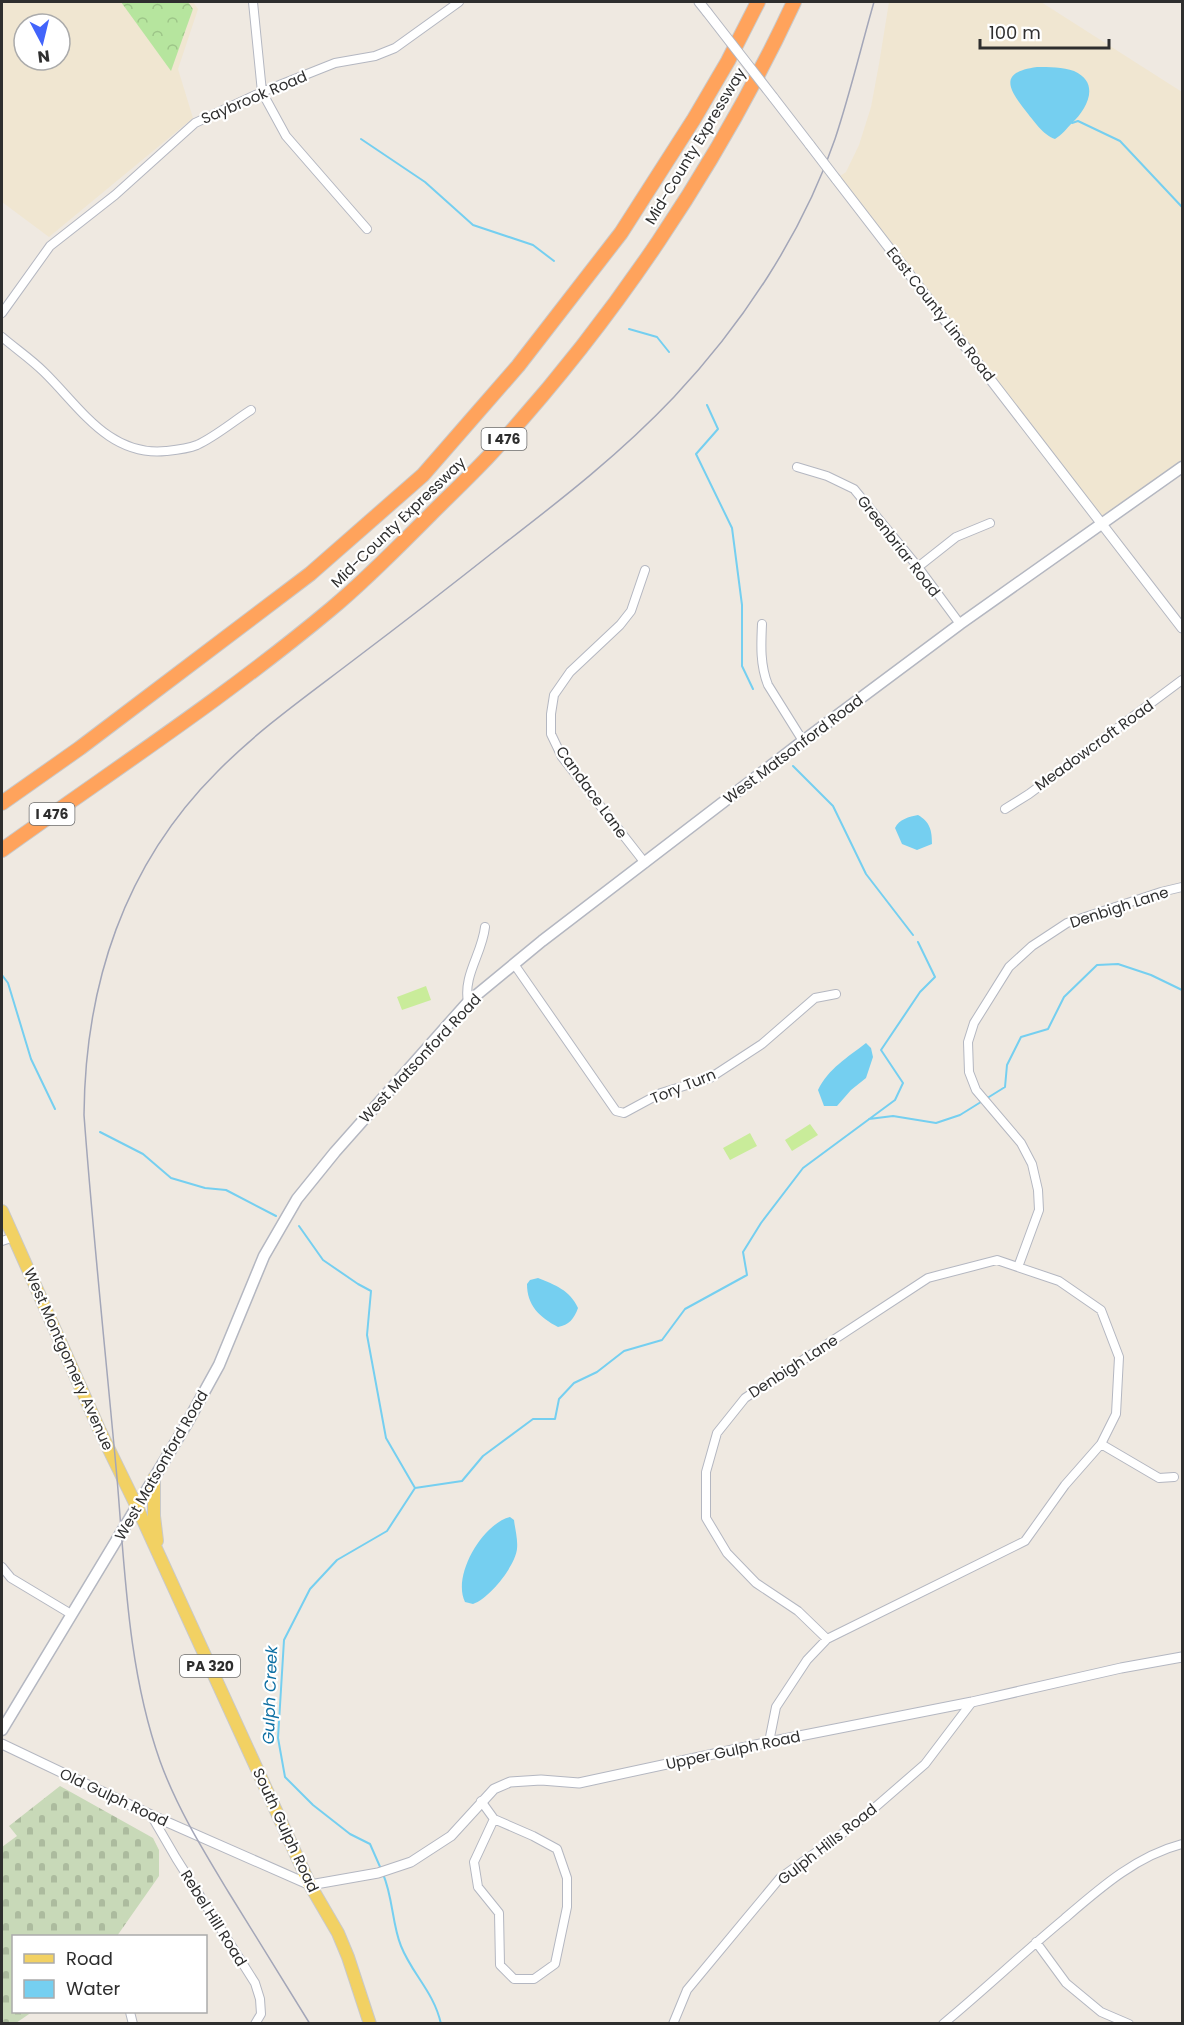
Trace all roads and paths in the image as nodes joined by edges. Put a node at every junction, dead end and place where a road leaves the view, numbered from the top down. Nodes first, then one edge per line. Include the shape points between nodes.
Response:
1 (253, 2) edge
2 (459, 2) edge
3 (699, 2) edge
4 (758, 2) edge
5 (794, 2) edge
6 (262, 92) junction
7 (367, 229) dead end
8 (2, 313) edge
9 (2, 337) edge
10 (251, 410) dead end
11 (797, 467) dead end
12 (1182, 467) edge
13 (990, 523) dead end
14 (1101, 523) junction
15 (918, 567) junction
16 (645, 570) dead end
17 (762, 624) dead end
18 (960, 624) junction
19 (1182, 628) edge
20 (1182, 680) edge
21 (803, 741) junction
22 (2, 803) edge
23 (1005, 809) dead end
24 (2, 850) edge
25 (645, 862) junction
26 (1182, 887) edge
27 (485, 927) dead end
28 (514, 964) junction
29 (836, 994) dead end
30 (468, 1002) junction
31 (2, 1211) edge
32 (8, 1239) edge
33 (1018, 1267) junction
34 (1101, 1444) junction
35 (1174, 1477) dead end
36 (154, 1478) junction
37 (137, 1507) junction
38 (158, 1554) junction
39 (2, 1567) edge
40 (71, 1614) junction
41 (827, 1639) junction
42 (1182, 1657) edge
43 (972, 1702) junction
44 (2, 1730) edge
45 (769, 1742) junction
46 (2, 1744) edge
47 (481, 1801) junction
48 (151, 1815) junction
49 (494, 1819) junction
50 (1182, 1844) edge
51 (310, 1885) junction
52 (1036, 1942) junction
53 (255, 2024) edge
54 (370, 2024) edge
55 (672, 2024) edge
56 (943, 2024) edge
57 (1129, 2024) edge

1 - 6 street
2 - 6 street, Saybrook Road via 395,48 335,63
3 - 14 street, East County Line Road, bridge
4 - 22 highway, Mid-County Expressway / I 476 via 700,109 621,233 518,366 423,475 310,574
5 - 24 highway, Mid-County Expressway / I 476 via 726,132 672,220 590,335 487,458 396,549 267,661
6 - 7 street via 286,136
6 - 8 street, Saybrook Road via 195,123 50,246
9 - 10 street via 43,371 91,423 117,442 136,449 158,452 198,445
11 - 15 street, Greenbriar Road via 854,489
12 - 14 main road, West Matsonford Road
13 - 15 street via 956,537
14 - 18 main road, West Matsonford Road
14 - 19 street, East County Line Road
15 - 18 street, Greenbriar Road
16 - 25 street, Candace Lane via 631,611 570,672 554,695 551,714 551,734 562,757
17 - 21 street via 764,676
18 - 21 main road, West Matsonford Road
20 - 23 street, Meadowcroft Road
21 - 25 main road, West Matsonford Road
25 - 28 main road, West Matsonford Road
26 - 33 street, Denbigh Lane via 1067,923 1032,945 1009,967 974,1023 968,1042 969,1071 976,1090 1022,1143 1038,1190 1039,1210
27 - 30 street via 469,976
28 - 29 street, Tory Turn via 616,1112 624,1113 661,1093 710,1078 762,1044 815,998
28 - 30 main road, West Matsonford Road
30 - 36 main road, West Matsonford Road via 303,1190 264,1256 219,1365
31 - 32 main road, West Montgomery Avenue / PA 320
32 - 37 main road, West Montgomery Avenue / PA 320
33 - 34 street, Denbigh Lane via 1059,1281 1101,1310 1119,1357 1116,1414
33 - 41 street, Denbigh Lane via 997,1260 928,1278 745,1398 717,1432 706,1472 706,1518 727,1553 756,1583 798,1611
34 - 35 street via 1159,1478
34 - 41 street, Denbigh Lane via 1025,1540
36 - 37 main road, West Matsonford Road
36 - 38 main road
37 - 38 main road, South Gulph Road / PA 320
37 - 40 main road, West Matsonford Road
38 - 51 main road, South Gulph Road / PA 320
39 - 40 street via 11,1578
40 - 44 main road, West Matsonford Road
41 - 45 street, Denbigh Lane via 807,1660 776,1707
42 - 43 street, Upper Gulph Road
43 - 45 street, Upper Gulph Road
43 - 55 street, Gulph Hills Road via 925,1764 857,1822 780,1878 687,1990
45 - 47 street, Upper Gulph Road via 579,1783 510,1782
46 - 48 street, Old Gulph Road
47 - 49 street
47 - 51 street, Upper Gulph Road via 451,1836 411,1862 383,1872
48 - 51 street, Old Gulph Road
48 - 53 street, Rebel Hill Road via 255,1983 261,2014
49 - 49 street via 474,1862 478,1887 499,1913 500,1965 514,1979 534,1979 555,1964 567,1907 567,1878 557,1849
50 - 52 street via 1128,1868
51 - 54 main road, South Gulph Road / PA 320 via 338,1933
52 - 56 street
52 - 57 street via 1066,1983 1101,2012

